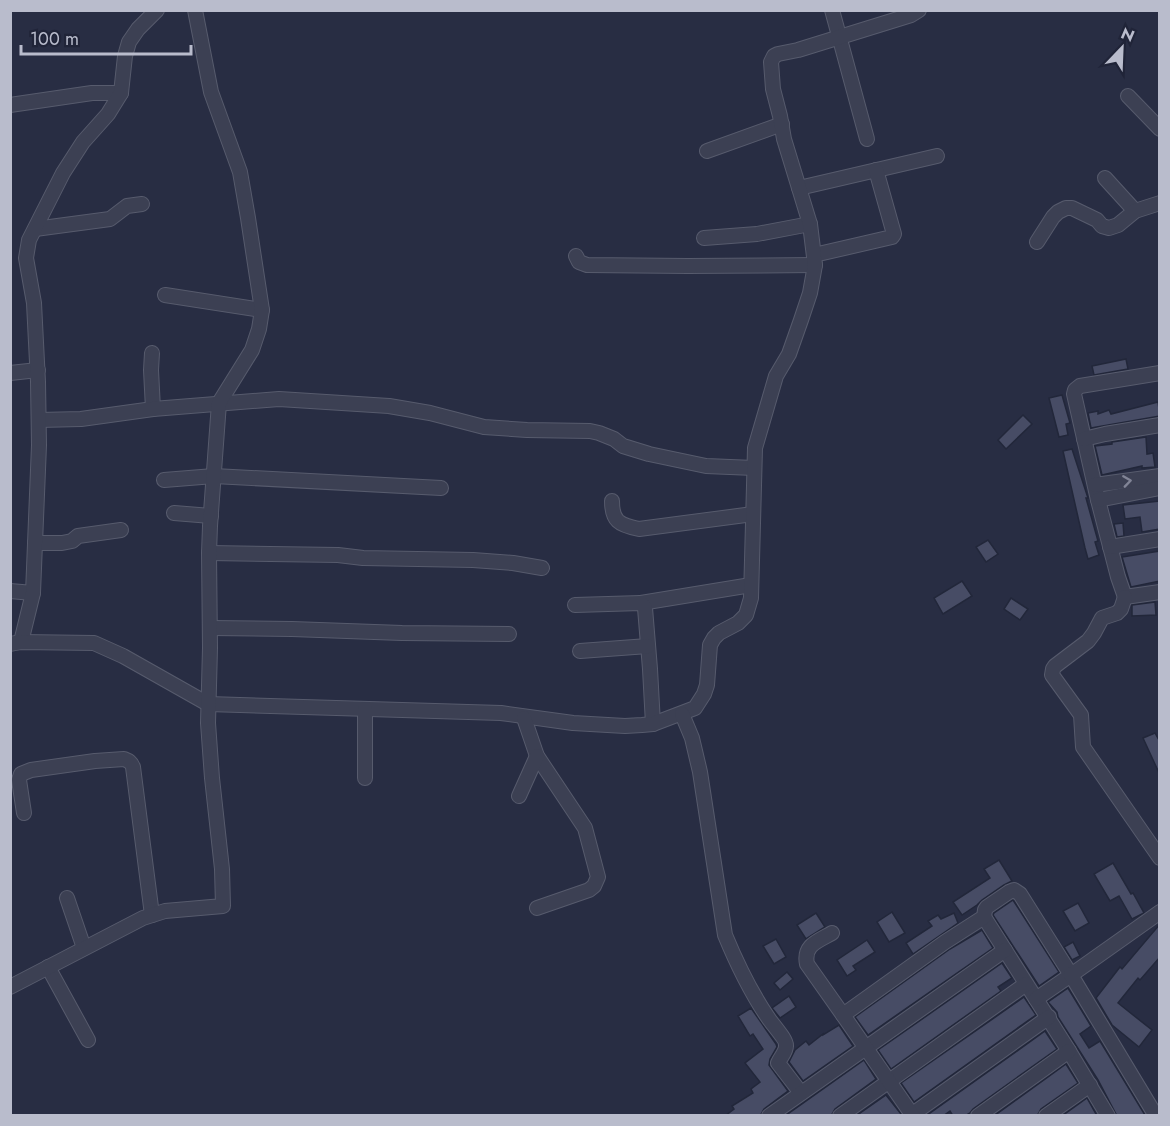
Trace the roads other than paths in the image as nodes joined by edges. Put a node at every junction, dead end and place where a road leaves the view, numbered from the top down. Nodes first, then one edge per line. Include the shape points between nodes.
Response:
1 (157, 10) edge
2 (195, 10) edge
3 (832, 10) edge
4 (919, 10) edge
5 (840, 37) junction
6 (122, 93) junction
7 (1128, 96) dead end
8 (10, 105) edge
9 (782, 124) junction
10 (1160, 129) edge
11 (867, 139) dead end
12 (707, 151) dead end
13 (937, 156) dead end
14 (876, 170) junction
15 (1105, 178) dead end
16 (799, 188) junction
17 (1160, 203) edge
18 (142, 204) dead end
19 (1136, 211) junction
20 (810, 224) junction
21 (35, 229) junction
22 (704, 238) dead end
23 (1037, 242) dead end
24 (576, 255) dead end
25 (815, 260) junction
26 (165, 295) dead end
27 (262, 310) junction
28 (152, 353) dead end
29 (38, 370) junction
30 (10, 373) edge
31 (1160, 373) edge
32 (219, 403) junction
33 (153, 409) junction
34 (39, 420) junction
35 (1160, 425) edge
36 (1084, 439) junction
37 (754, 468) junction
38 (214, 476) junction
39 (1160, 476) edge
40 (164, 480) dead end
41 (1095, 485) junction
42 (441, 488) dead end
43 (1160, 488) edge
44 (1098, 500) junction
45 (612, 501) dead end
46 (174, 513) dead end
47 (753, 514) junction
48 (211, 516) junction
49 (121, 530) dead end
50 (1160, 539) edge
51 (35, 543) junction
52 (1110, 547) junction
53 (208, 553) junction
54 (542, 568) dead end
55 (751, 585) junction
56 (10, 591) edge
57 (1160, 592) edge
58 (33, 593) junction
59 (1125, 597) junction
60 (641, 603) junction
61 (575, 605) dead end
62 (210, 628) junction
63 (509, 634) dead end
64 (16, 643) edge
65 (648, 646) junction
66 (580, 651) dead end
67 (208, 704) junction
68 (365, 709) junction
69 (682, 714) junction
70 (524, 718) junction
71 (653, 724) junction
72 (537, 756) junction
73 (365, 778) dead end
74 (519, 796) dead end
75 (24, 813) dead end
76 (1160, 858) edge
77 (67, 898) dead end
78 (537, 908) dead end
79 (1160, 912) edge
80 (152, 915) junction
81 (984, 916) junction
82 (832, 933) dead end
83 (84, 948) junction
84 (1005, 950) junction
85 (48, 967) junction
86 (1071, 975) junction
87 (1026, 984) junction
88 (10, 987) edge
89 (1036, 999) junction
90 (843, 1015) junction
91 (1049, 1017) junction
92 (88, 1040) dead end
93 (865, 1048) junction
94 (1069, 1050) junction
95 (888, 1082) junction
96 (1090, 1085) junction
97 (801, 1093) junction
98 (912, 1115) edge
99 (770, 1116) edge
100 (840, 1116) edge
101 (978, 1116) edge
102 (1046, 1116) edge
103 (1108, 1116) edge
104 (1156, 1116) edge

1 - 6 street via 129,42
2 - 27 street via 211,92 240,172
3 - 5 street
4 - 5 street
5 - 9 street via 773,58 773,89
5 - 11 street
6 - 8 street via 92,93
6 - 21 street via 82,142
7 - 10 street
9 - 12 street
9 - 16 street
13 - 14 street
14 - 16 street
14 - 25 street via 892,237
15 - 19 street
16 - 20 street
17 - 19 street
18 - 21 street via 127,206 110,219
19 - 23 street via 1109,228 1066,208 1053,217
20 - 22 street
20 - 25 street
21 - 29 street via 26,258 34,303
24 - 25 street via 579,262 587,265 688,266
25 - 37 street via 801,320 760,424
26 - 27 street
27 - 32 street via 252,350
28 - 33 street
29 - 30 street
29 - 34 street
31 - 36 street via 1076,388 1074,397
32 - 33 street
32 - 37 street via 279,399 389,406 484,427 590,431 649,454 706,466
32 - 38 street
33 - 34 street via 81,419
34 - 51 street
35 - 36 street
36 - 41 street
37 - 47 street
38 - 40 street
38 - 42 street
38 - 48 street
41 -> 39 street
41 - 44 street
43 - 44 street
44 - 52 street
45 - 47 street via 615,518 639,529
46 - 48 street
47 - 55 street
48 - 53 street
49 - 51 street via 78,536 62,543
50 - 52 street
51 - 58 street
52 - 59 street
53 - 54 street via 473,560
53 - 62 street
55 - 60 street
55 - 69 street via 746,615 719,633 710,645 704,694 695,708
56 - 58 street
57 - 59 street
58 - 64 street
59 - 76 street via 1119,611 1102,618 1088,641 1055,666 1052,675 1081,715 1083,747
60 - 61 street
60 - 65 street via 645,608
62 - 63 street
62 - 67 street
64 - 67 street via 94,642
65 - 66 street
65 - 71 street
67 - 68 street
67 - 80 street via 223,906
68 - 70 street via 501,713
68 - 73 street
69 - 71 street
69 - 97 street via 700,772 724,929 746,981 785,1041 779,1065
70 - 71 street via 625,726
70 - 72 street
72 - 74 street
72 - 78 street via 585,828 598,877 589,890
75 - 80 street via 21,774 95,761 124,759 132,763
77 - 83 street
79 - 86 street
80 - 83 street
81 - 84 street
81 - 86 street via 987,907 1009,891 1018,892
81 - 90 street
82 - 90 street via 811,945 805,957
83 - 85 street
84 - 87 street
84 - 93 street
85 - 88 street
85 - 92 street
86 - 89 street
86 - 104 street
87 - 89 street
87 - 95 street
89 - 91 street
90 - 93 street
91 - 94 street
91 - 98 street
93 - 95 street
93 - 97 street
94 - 96 street
94 - 101 street
95 - 98 street
95 - 100 street
96 - 102 street
96 - 103 street
97 - 99 street

